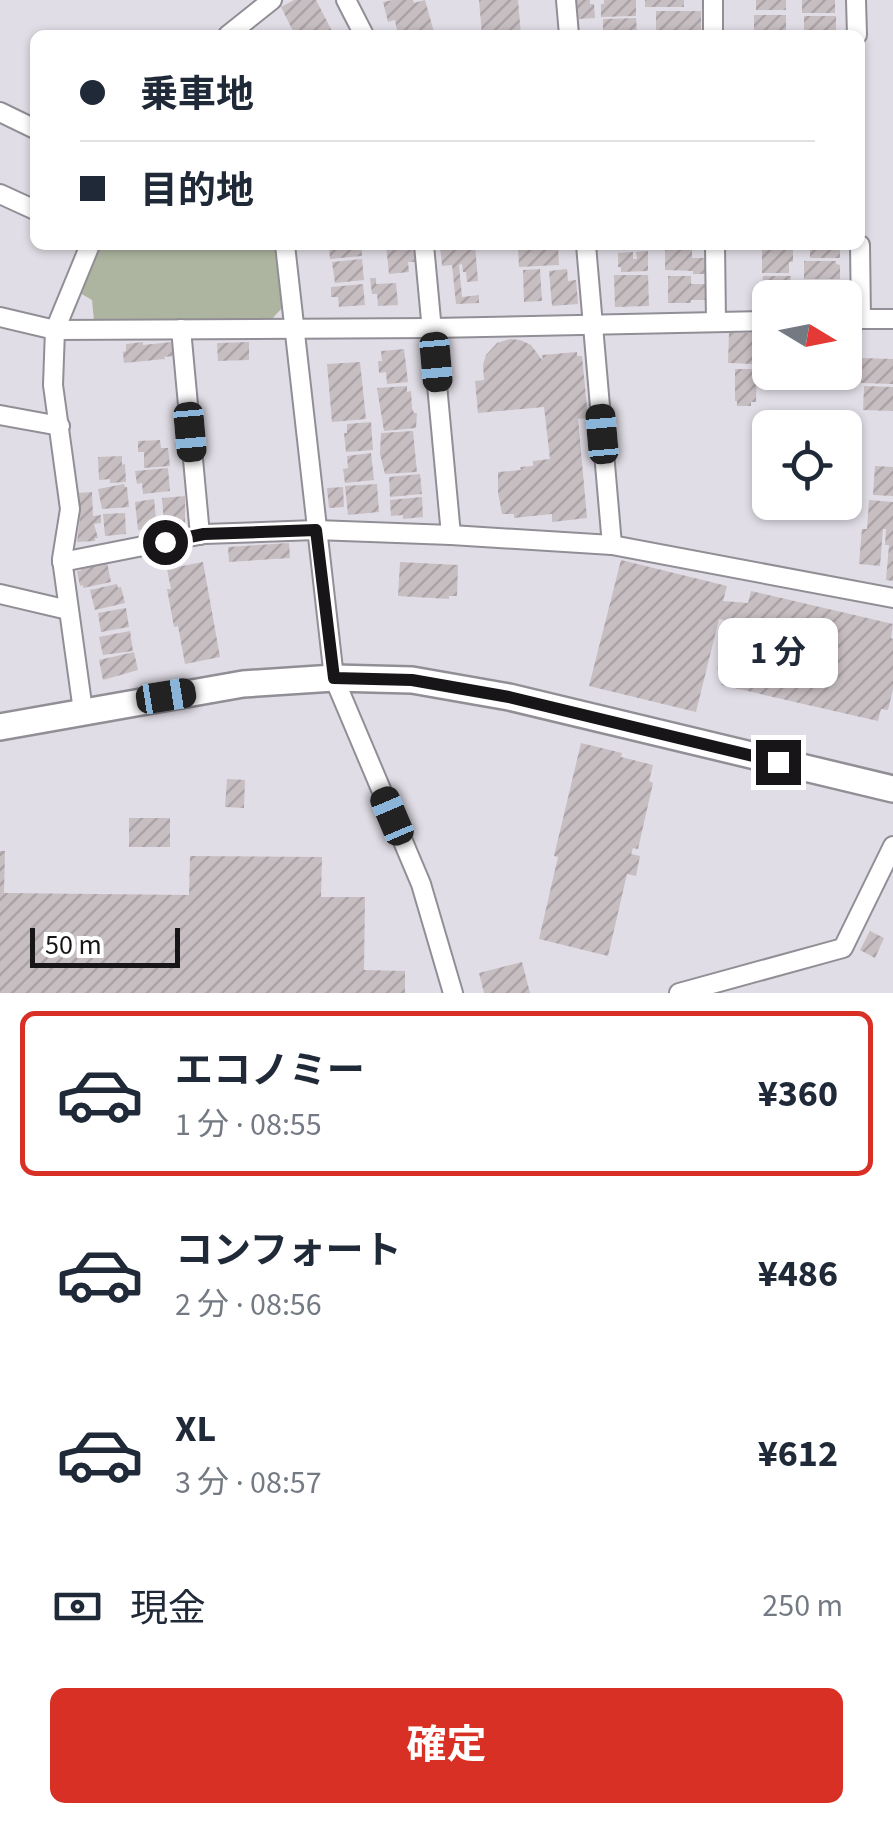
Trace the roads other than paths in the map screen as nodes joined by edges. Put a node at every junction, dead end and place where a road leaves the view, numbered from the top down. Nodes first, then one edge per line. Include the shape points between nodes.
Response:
1 (272, 0) edge
2 (346, 0) edge
3 (566, 0) edge
4 (713, 0) edge
5 (856, 0) edge
6 (234, 30) edge
7 (361, 30) edge
8 (569, 30) edge
9 (713, 30) edge
10 (857, 30) edge
11 (0, 112) edge
12 (30, 126) edge
13 (0, 194) edge
14 (30, 208) edge
15 (88, 250) edge
16 (285, 250) edge
17 (425, 250) edge
18 (586, 250) edge
19 (715, 250) edge
20 (860, 250) edge
21 (857, 280) edge
22 (0, 318) edge
23 (862, 319) edge
24 (893, 319) edge
25 (752, 321) edge
26 (716, 322) junction
27 (593, 323) junction
28 (433, 328) junction
29 (181, 329) junction
30 (294, 329) junction
31 (54, 330) junction
32 (0, 415) edge
33 (60, 426) junction
34 (316, 530) junction
35 (200, 535) junction
36 (451, 535) junction
37 (612, 545) junction
38 (62, 562) junction
39 (0, 594) edge
40 (893, 598) edge
41 (68, 610) junction
42 (334, 678) junction
43 (84, 712) junction
44 (0, 727) edge
45 (893, 789) edge
46 (893, 846) edge
47 (453, 993) edge
48 (679, 993) edge

1 - 6 street
2 - 7 street
3 - 8 street
4 - 9 street
5 - 10 street
11 - 12 street
13 - 14 street
15 - 31 street
16 - 30 street
17 - 28 street
18 - 27 street
19 - 26 street
20 - 21 street
22 - 31 street
23 - 24 street
25 - 26 street
26 - 27 street
27 - 28 street
27 - 37 street
28 - 30 street
28 - 36 street
29 - 30 street
29 - 31 street
29 - 35 street
30 - 34 street
31 - 33 street via 52,385
32 - 33 street
33 - 38 street via 70,509
34 - 35 street
34 - 36 street
34 - 42 street
35 - 38 street
36 - 37 street
37 - 40 street
38 - 41 street
39 - 41 street
41 - 43 street
42 - 43 street via 243,684
42 - 45 street via 412,680 509,697
42 - 47 street via 421,884
43 - 44 street
46 - 48 street via 843,948

